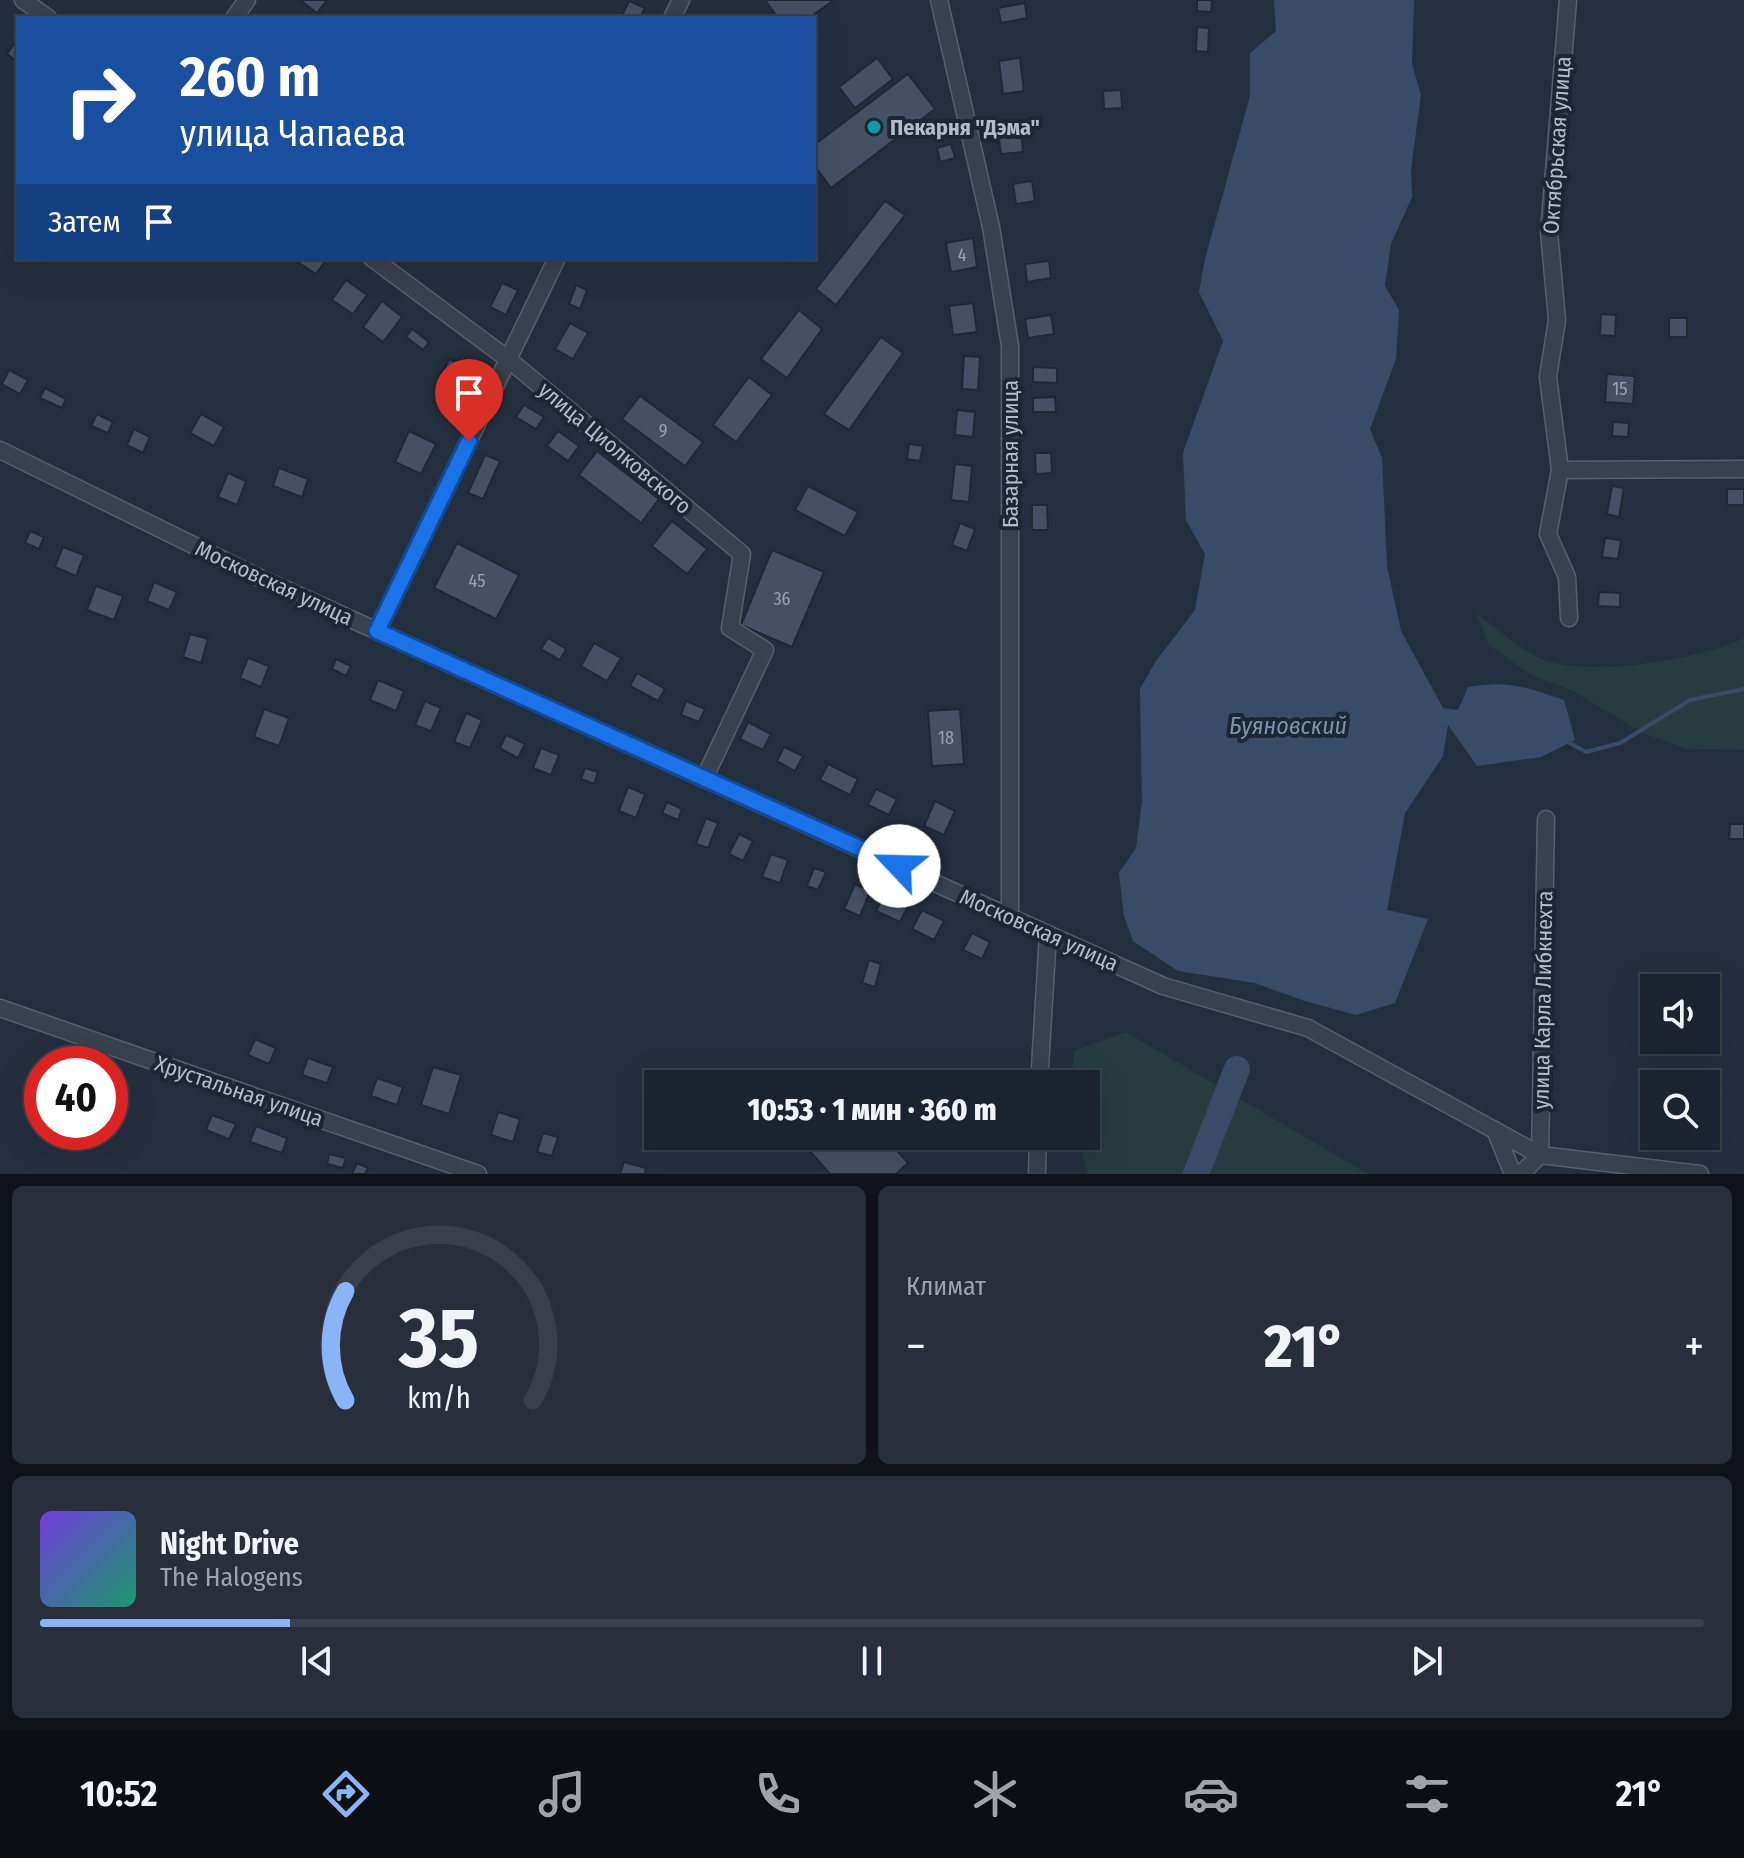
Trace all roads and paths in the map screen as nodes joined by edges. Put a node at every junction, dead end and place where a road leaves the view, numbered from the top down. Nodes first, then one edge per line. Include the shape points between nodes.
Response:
1 (23, 0) edge
2 (939, 0) edge
3 (1568, 0) edge
4 (45, 16) edge
5 (375, 260) edge
6 (556, 260) edge
7 (508, 359) junction
8 (0, 450) edge
9 (1744, 469) edge
10 (1560, 470) junction
11 (1569, 618) dead end
12 (377, 631) junction
13 (704, 779) junction
14 (1546, 819) dead end
15 (1010, 916) junction
16 (1048, 934) junction
17 (0, 1008) edge
18 (1040, 1070) edge
19 (1495, 1130) junction
20 (1038, 1150) edge
21 (1540, 1155) junction
22 (478, 1174) edge
23 (1037, 1174) edge
24 (1513, 1174) edge
25 (1521, 1174) edge
26 (1700, 1174) edge

1 - 4 street
2 - 15 street, Базарная улица via 991,227 1010,346
3 - 10 street, Октябрьская улица via 1549,232 1557,320 1548,377
5 - 7 street, улица Циолковского
6 - 7 street
7 - 12 street
7 - 13 street, улица Циолковского via 742,554 730,628 765,650
8 - 12 street, Московская улица
9 - 10 street
10 - 11 street, Октябрьская улица via 1548,534 1567,577
12 - 13 street, Московская улица
13 - 15 street, Московская улица
14 - 21 street, улица Карла Либкнехта
15 - 16 street, Московская улица
16 - 18 street
16 - 19 street, Московская улица via 1163,986 1308,1028
17 - 22 street, Хрустальная улица
19 - 21 street, Московская улица
19 - 24 street
20 - 23 street
21 - 25 street
21 - 26 street, Московская улица

